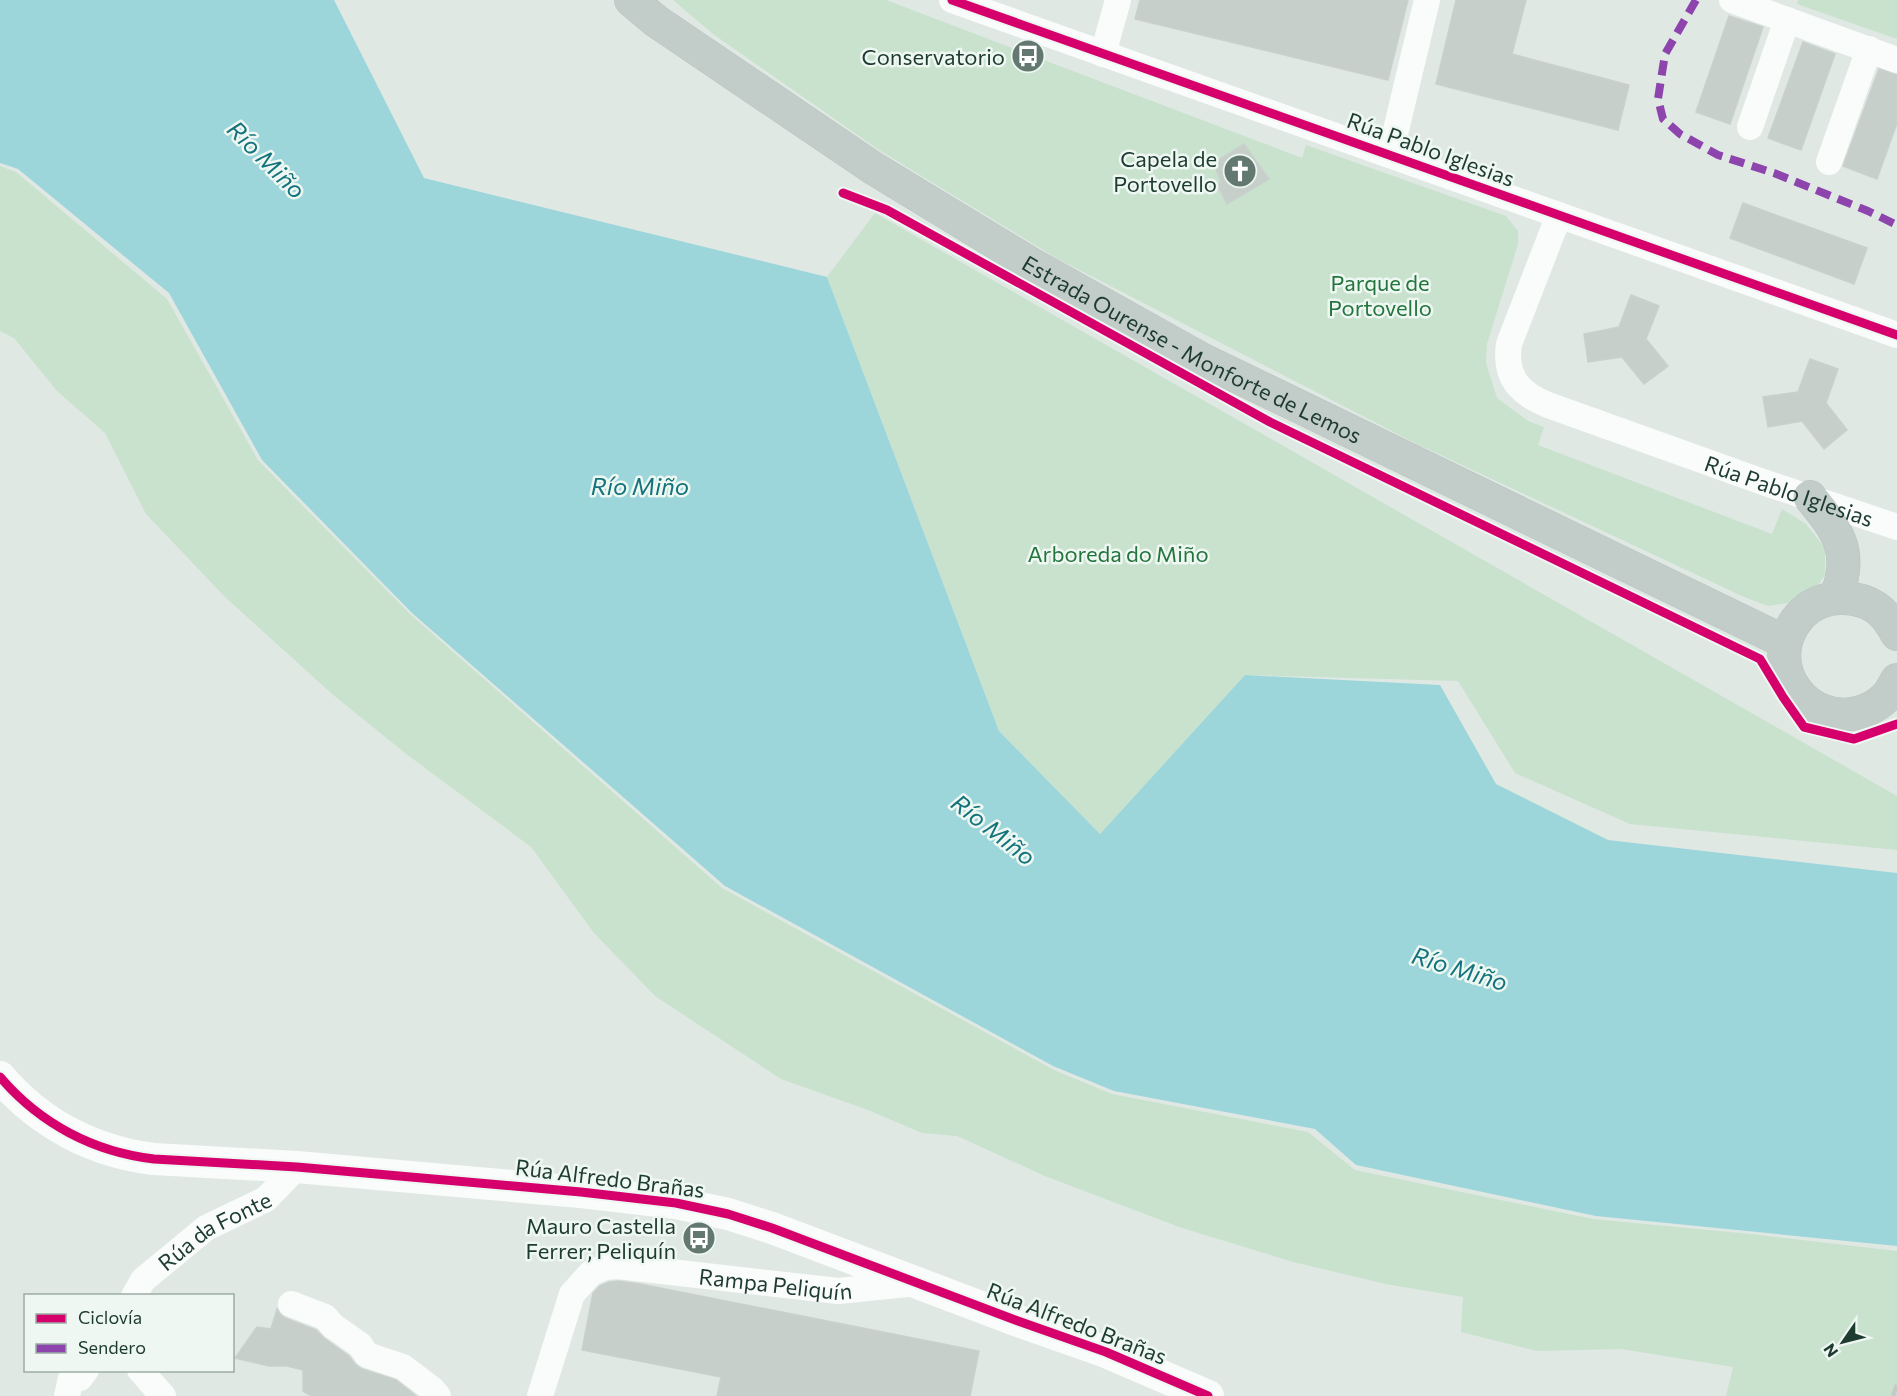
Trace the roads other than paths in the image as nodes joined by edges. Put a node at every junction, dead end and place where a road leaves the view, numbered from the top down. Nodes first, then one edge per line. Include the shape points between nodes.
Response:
1 (631, 0) edge
2 (952, 0) edge
3 (1118, 0) edge
4 (1427, 0) edge
5 (1732, 0) edge
6 (1787, 20) junction
7 (1869, 49) junction
8 (1103, 54) junction
9 (1897, 60) edge
10 (1750, 127) dead end
11 (1390, 155) junction
12 (1829, 162) dead end
13 (1558, 215) junction
14 (1897, 335) edge
15 (1810, 497) junction
16 (1897, 527) edge
17 (1836, 597) junction
18 (1895, 620) edge
19 (1785, 642) junction
20 (1897, 680) edge
21 (0, 1077) edge
22 (297, 1167) junction
23 (917, 1283) junction
24 (135, 1294) edge
25 (291, 1304) dead end
26 (85, 1372) edge
27 (141, 1372) edge
28 (67, 1396) edge
29 (163, 1396) edge
30 (438, 1396) edge
31 (540, 1396) edge
32 (1208, 1396) edge

1 - 19 highway, Estrada Ourense - Monforte de Lemos via 873,168 1031,264 1183,349
2 - 8 street, Rúa Pablo Iglesias
3 - 8 street
4 - 11 street
5 - 6 street
6 - 7 street
6 - 10 street
7 - 9 street
7 - 12 street
8 - 11 street, Rúa Pablo Iglesias
11 - 13 street, Rúa Pablo Iglesias
13 - 14 street, Rúa Pablo Iglesias
13 - 15 street, Rúa Pablo Iglesias via 1509,344 1506,358 1518,387 1548,405
15 - 16 street, Rúa Pablo Iglesias
15 - 17 highway via 1831,522 1844,552 1843,578
17 - 18 highway via 1857,598
17 - 19 highway via 1804,611
19 - 20 highway via 1784,662 1789,680 1800,697 1815,709 1853,715 1872,708 1887,696
21 - 22 street, Rúa Alfredo Brañas via 59,1128 109,1151 154,1159
22 - 23 street, Rúa Alfredo Brañas via 581,1191 675,1203 772,1228
22 - 24 street, Rúa da Fonte via 266,1199 206,1228 143,1280
23 - 31 street, Rampa Peliquín via 838,1291 605,1267 591,1273 572,1294
23 - 32 street, Rúa Alfredo Brañas via 1106,1352
25 - 30 street via 325,1317 367,1355 403,1367
26 - 28 street via 80,1378 71,1378
27 - 29 street

